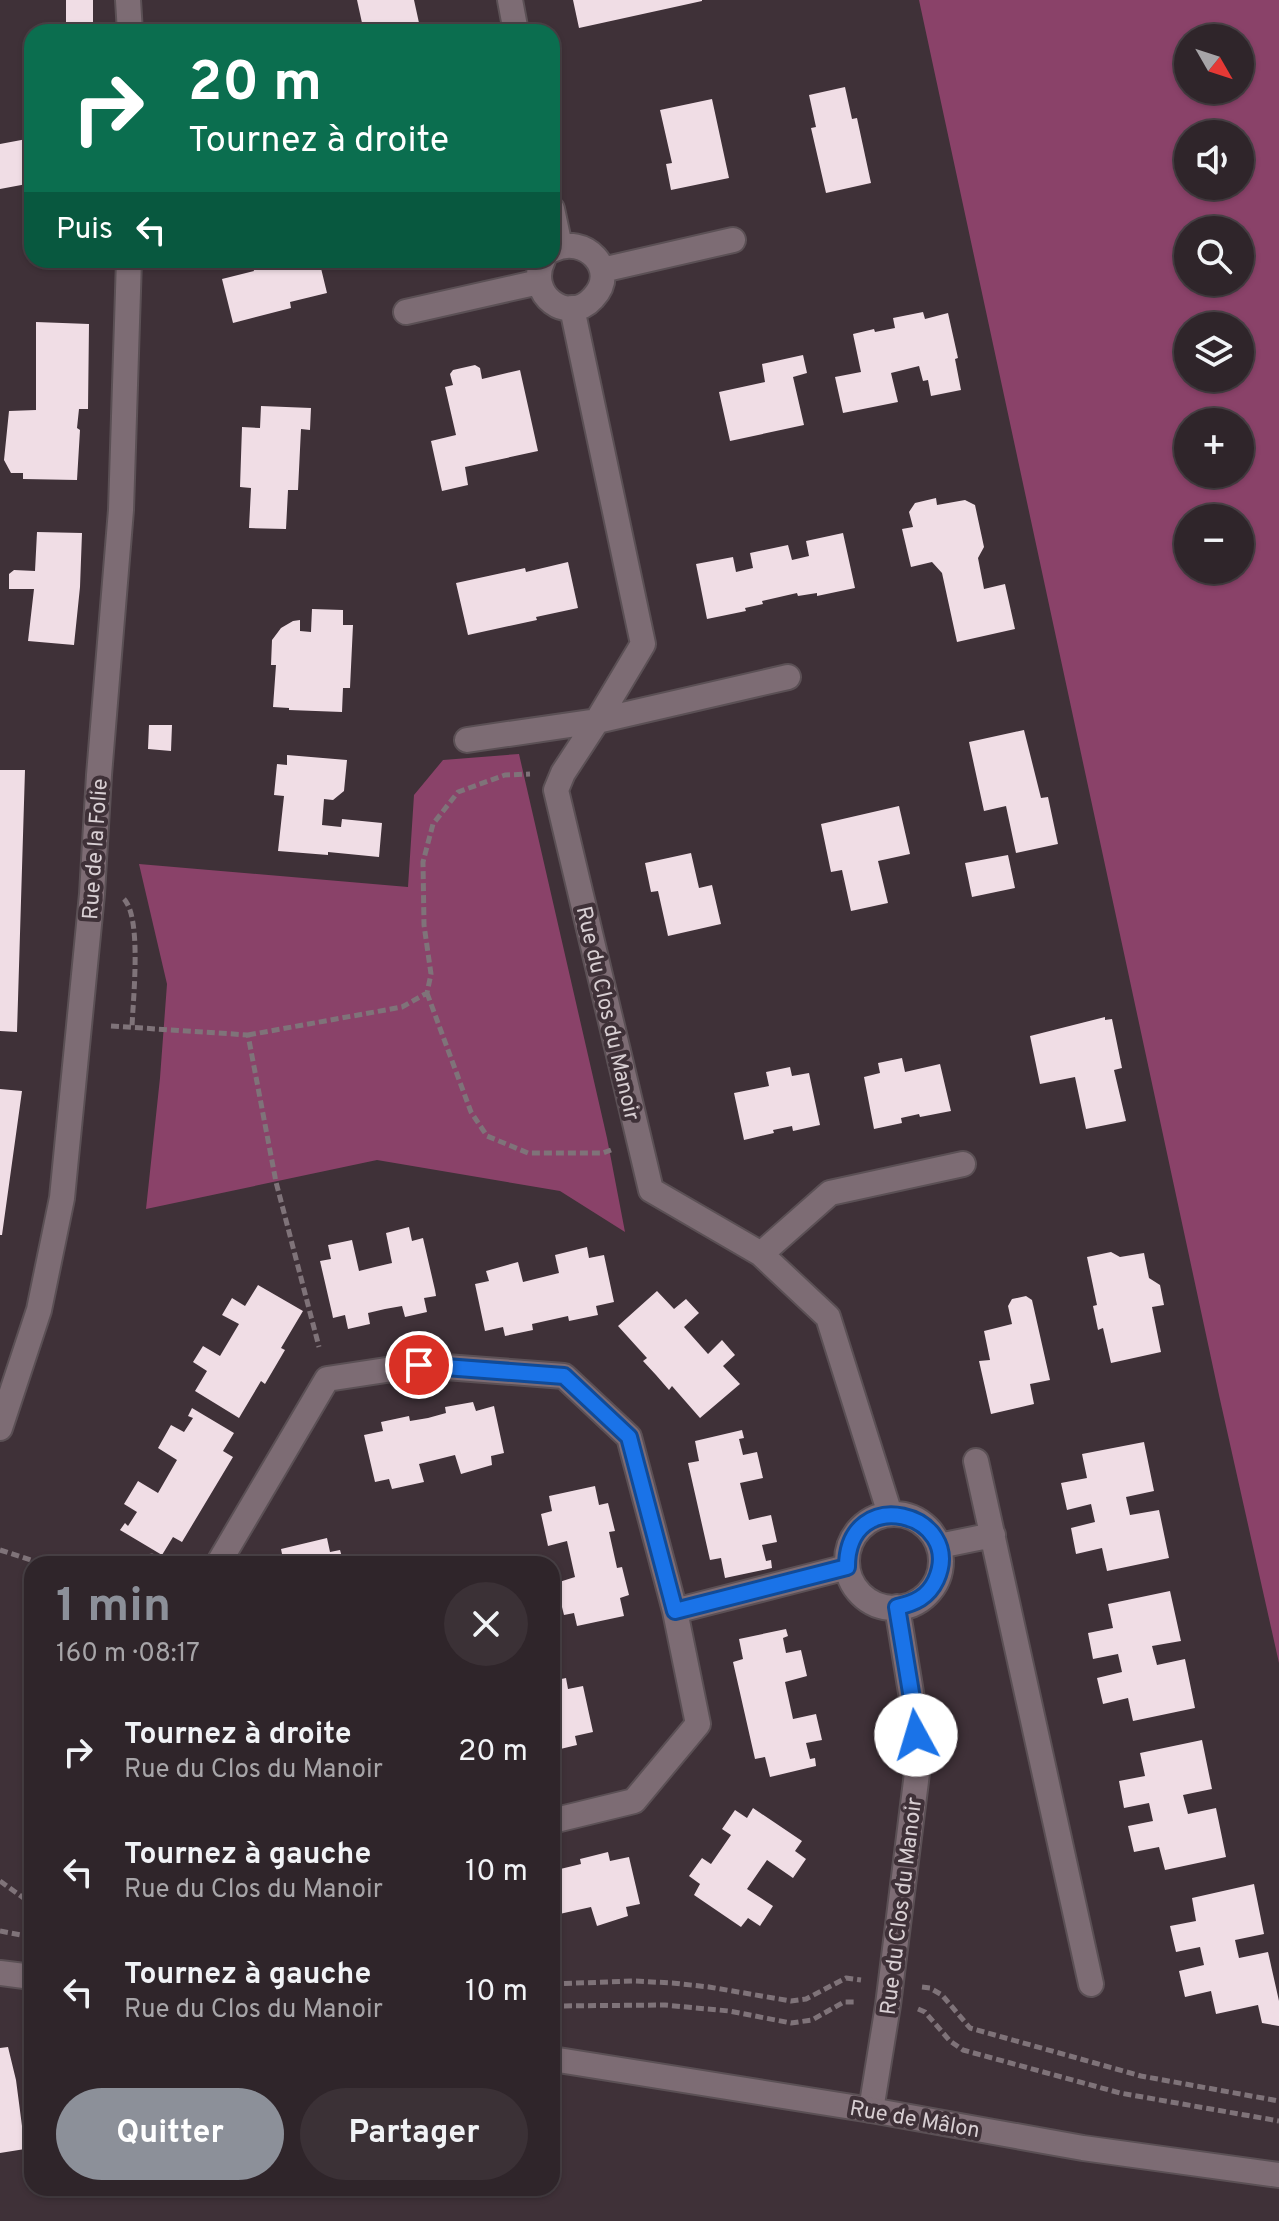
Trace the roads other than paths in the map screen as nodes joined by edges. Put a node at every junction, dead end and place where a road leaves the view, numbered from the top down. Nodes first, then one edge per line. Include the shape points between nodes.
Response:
1 (128, 0) edge
2 (510, 0) edge
3 (130, 24) edge
4 (514, 24) edge
5 (733, 240) dead end
6 (560, 251) edge
7 (129, 268) edge
8 (526, 268) edge
9 (546, 268) edge
10 (602, 270) junction
11 (572, 308) junction
12 (406, 312) dead end
13 (788, 677) dead end
14 (597, 721) junction
15 (467, 740) dead end
16 (963, 1164) dead end
17 (761, 1254) junction
18 (0, 1428) edge
19 (976, 1461) dead end
20 (890, 1514) junction
21 (993, 1535) junction
22 (939, 1546) junction
23 (223, 1556) edge
24 (847, 1567) junction
25 (897, 1607) junction
26 (675, 1611) junction
27 (560, 1819) edge
28 (0, 1973) edge
29 (24, 1976) edge
30 (1091, 1984) dead end
31 (560, 2060) edge
32 (871, 2110) junction
33 (1279, 2175) edge

1 - 3 street
2 - 4 street
5 - 10 street
6 - 10 street via 570,244 581,246 598,259
7 - 18 street, Rue de la Folie via 121,510 62,1198 39,1310
8 - 12 street
9 - 11 street via 541,291 563,308
10 - 11 street via 592,300
11 - 14 street via 643,644
13 - 14 street
14 - 15 street
14 - 17 street, Rue du Clos du Manoir via 556,790 651,1190
16 - 17 street via 830,1193
17 - 20 street, Rue du Clos du Manoir via 828,1317
19 - 21 street
20 - 22 street via 920,1522
20 - 24 street via 862,1526 852,1538
21 - 22 street
21 - 30 street
22 - 25 street via 941,1560 932,1587 911,1604
23 - 26 street via 327,1379 419,1365 564,1376 629,1437
24 - 25 street via 859,1593
24 - 26 street
25 - 32 street, Rue du Clos du Manoir via 918,1765
26 - 27 street via 698,1724 634,1801
28 - 29 street
31 - 32 street, Rue de Mâlon
32 - 33 street, Rue de Mâlon via 1083,2148

